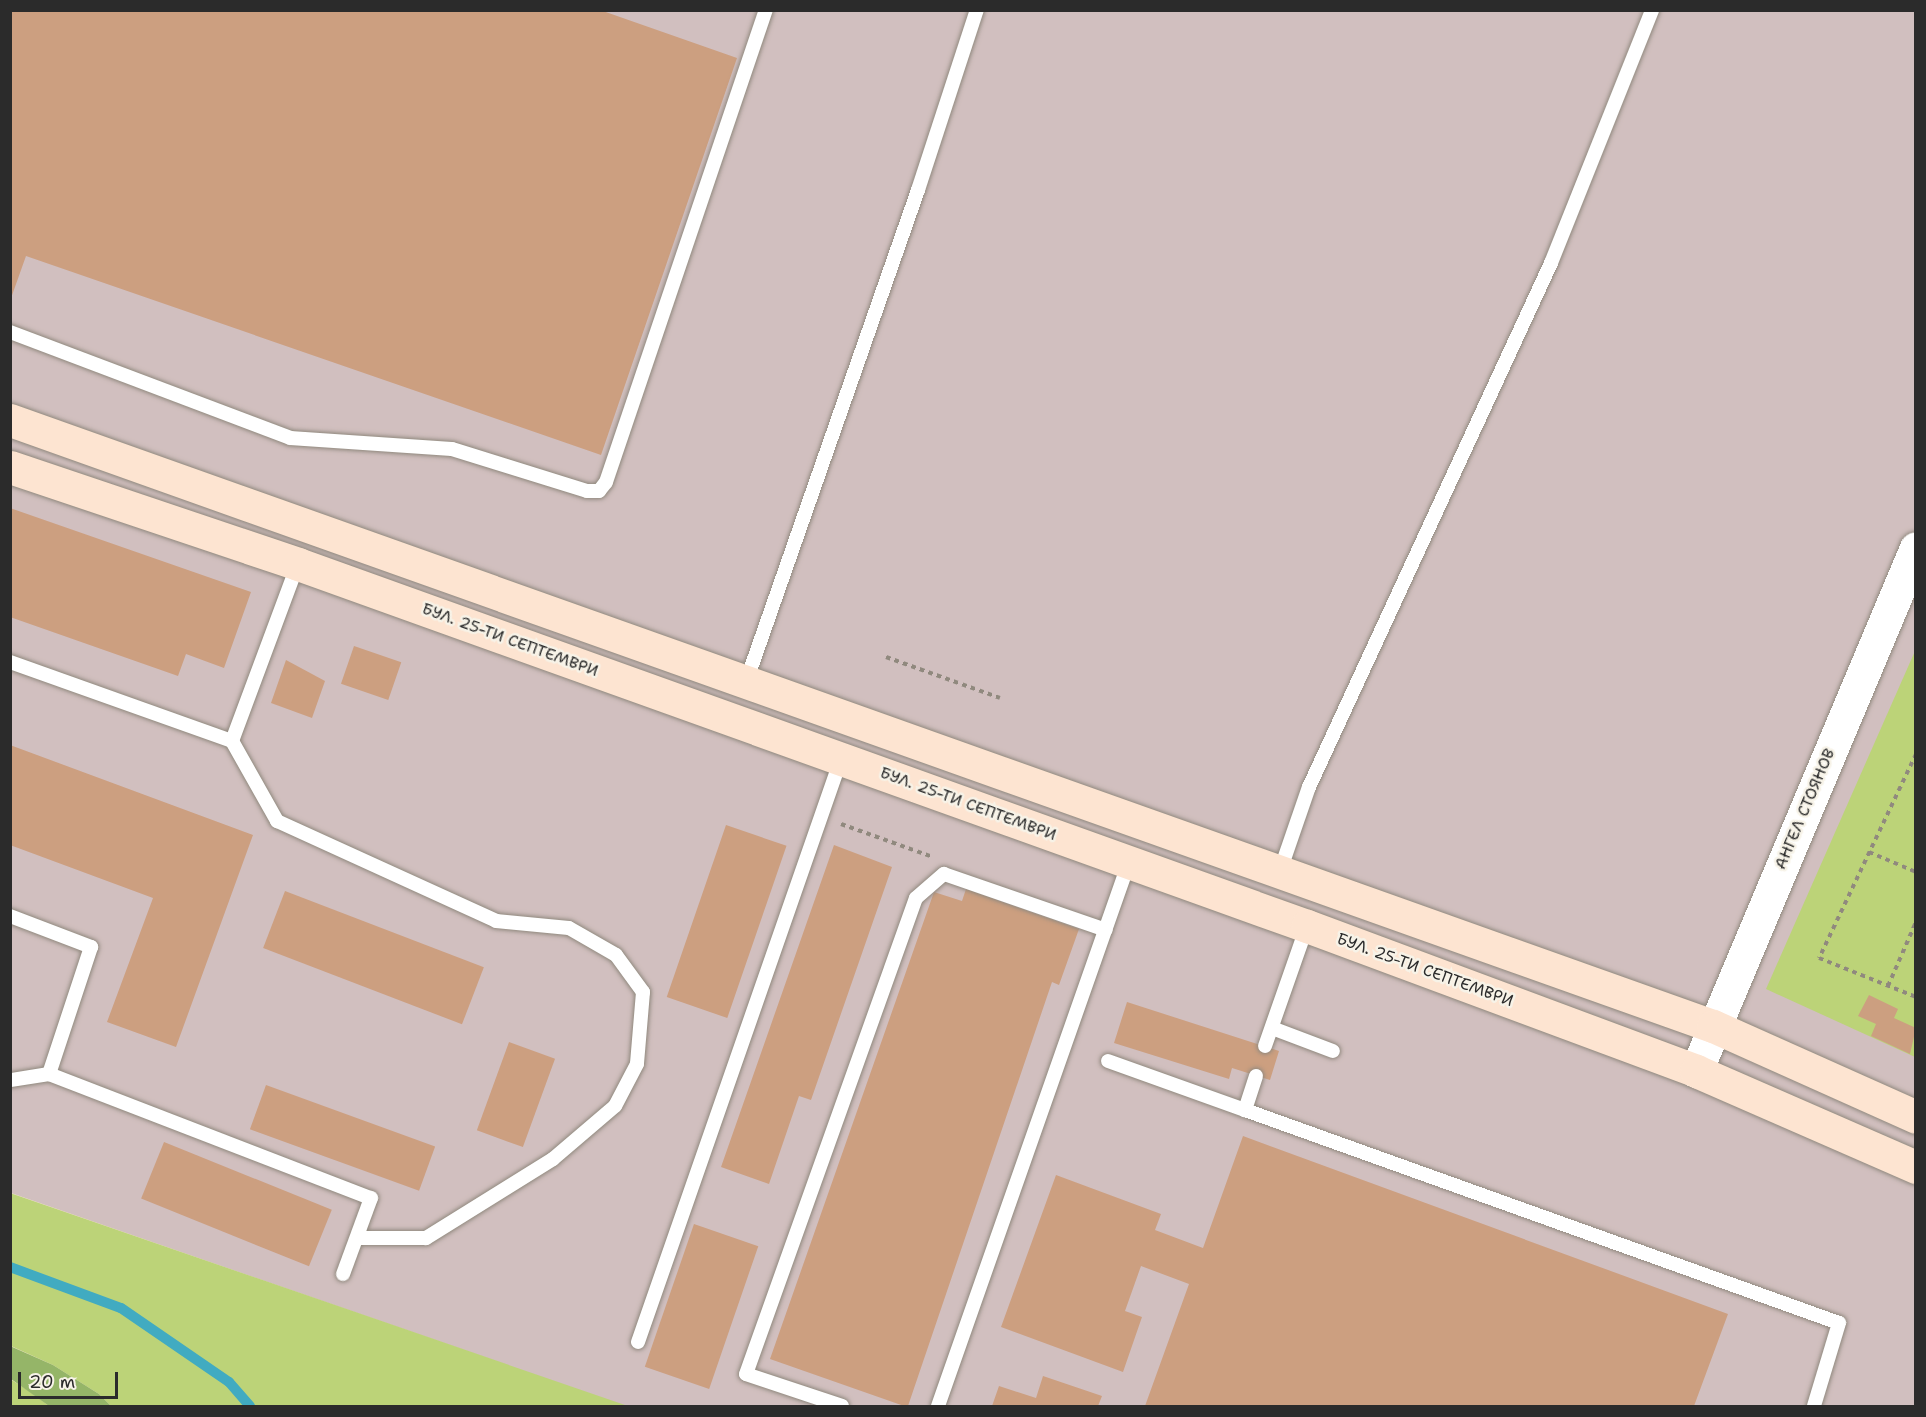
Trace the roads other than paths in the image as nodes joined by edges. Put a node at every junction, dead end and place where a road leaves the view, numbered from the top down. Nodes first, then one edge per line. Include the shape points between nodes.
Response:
1 (766, 10) edge
2 (977, 10) edge
3 (1652, 10) edge
4 (10, 332) edge
5 (10, 420) edge
6 (10, 467) edge
7 (1916, 548) edge
8 (298, 564) junction
9 (10, 662) edge
10 (746, 682) junction
11 (232, 741) junction
12 (841, 759) junction
13 (1129, 862) junction
14 (1280, 872) junction
15 (10, 916) edge
16 (1307, 926) junction
17 (1106, 930) junction
18 (1713, 1026) junction
19 (1272, 1028) junction
20 (1265, 1046) dead end
21 (1333, 1051) dead end
22 (1108, 1061) dead end
23 (1695, 1071) junction
24 (49, 1074) junction
25 (1256, 1076) dead end
26 (10, 1080) edge
27 (1245, 1110) junction
28 (1916, 1117) edge
29 (1916, 1167) edge
30 (358, 1238) junction
31 (343, 1274) dead end
32 (638, 1342) dead end
33 (842, 1407) edge
34 (938, 1407) edge
35 (1814, 1407) edge

1 - 4 lane via 606,482 599,491 587,491 452,449 290,438
2 - 10 lane
3 - 14 lane via 1551,263 1309,787
5 - 10 main road
6 - 8 main road, БУЛ. 25-ТИ СЕПТЕМВРИ
7 - 18 street, АНГЕЛ СТОЯНОВ
8 - 11 lane
8 - 12 main road, БУЛ. 25-ТИ СЕПТЕМВРИ
9 - 11 lane
10 - 14 main road
11 - 30 lane via 277,821 496,921 569,928 616,955 643,992 637,1064 615,1106 553,1159 426,1238
12 - 13 main road, БУЛ. 25-ТИ СЕПТЕМВРИ
12 - 32 lane
13 - 16 main road, БУЛ. 25-ТИ СЕПТЕМВРИ
13 - 17 lane
14 - 18 main road
15 - 24 lane via 92,947
16 - 19 lane
16 - 23 main road, БУЛ. 25-ТИ СЕПТЕМВРИ
17 - 33 lane via 944,874 916,898 746,1374
17 - 34 lane
18 - 23 street, АНГЕЛ СТОЯНОВ
18 - 28 main road
19 - 20 lane
19 - 21 lane
22 - 27 lane
23 - 29 main road, БУЛ. 25-ТИ СЕПТЕМВРИ
24 - 26 lane
24 - 30 lane via 370,1198
25 - 27 lane
27 - 35 lane via 1839,1323
30 - 31 lane

